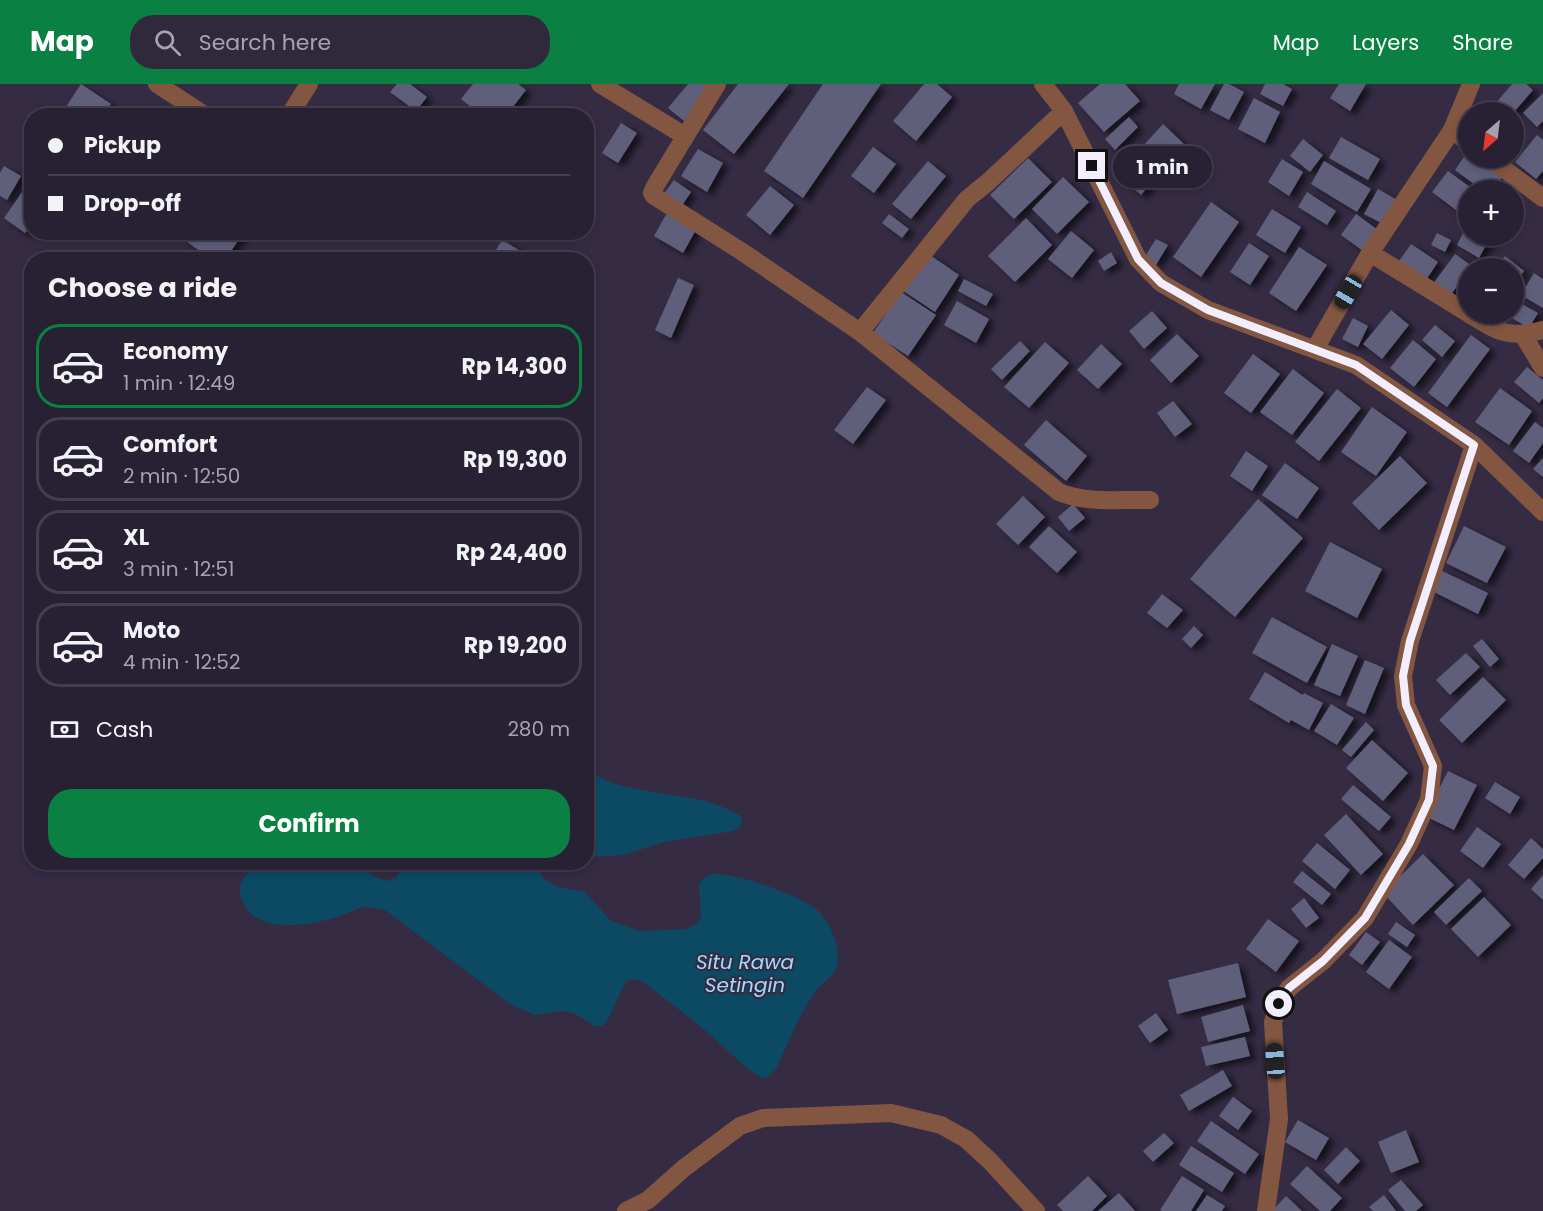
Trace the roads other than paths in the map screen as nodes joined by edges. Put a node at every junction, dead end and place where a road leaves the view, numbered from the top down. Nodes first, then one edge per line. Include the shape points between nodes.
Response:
1 (157, 84) edge
2 (309, 84) edge
3 (600, 84) edge
4 (717, 84) edge
5 (1043, 84) edge
6 (1471, 84) edge
7 (194, 108) edge
8 (294, 108) edge
9 (1064, 111) junction
10 (1452, 130) junction
11 (1458, 134) edge
12 (685, 136) junction
13 (1502, 168) edge
14 (1543, 198) edge
15 (1370, 253) junction
16 (1458, 306) edge
17 (1486, 324) edge
18 (1543, 330) edge
19 (860, 332) junction
20 (1523, 335) junction
21 (1316, 349) junction
22 (1543, 368) edge
23 (1474, 445) junction
24 (1150, 500) dead end
25 (1543, 512) edge
26 (626, 1211) edge
27 (1036, 1211) edge
28 (1266, 1211) edge

1 - 7 street
2 - 8 street
3 - 12 street
4 - 12 street
5 - 9 street
6 - 10 street
9 - 19 street via 967,199
9 - 21 street via 1138,259 1161,283 1208,310
10 - 11 street
10 - 15 street
12 - 19 street via 654,188 654,196
13 - 14 street
15 - 16 street
15 - 21 street
17 - 20 street via 1499,332
18 - 20 street
19 - 24 street via 1059,492 1071,497
20 - 22 street
21 - 23 street via 1356,365
23 - 25 street
23 - 28 street via 1410,641 1403,676 1406,705 1433,766 1429,800 1409,844 1365,918 1323,961 1289,988 1279,1004 1273,1022 1279,1119
26 - 27 street via 648,1200 740,1126 763,1118 891,1113 941,1125 966,1139

